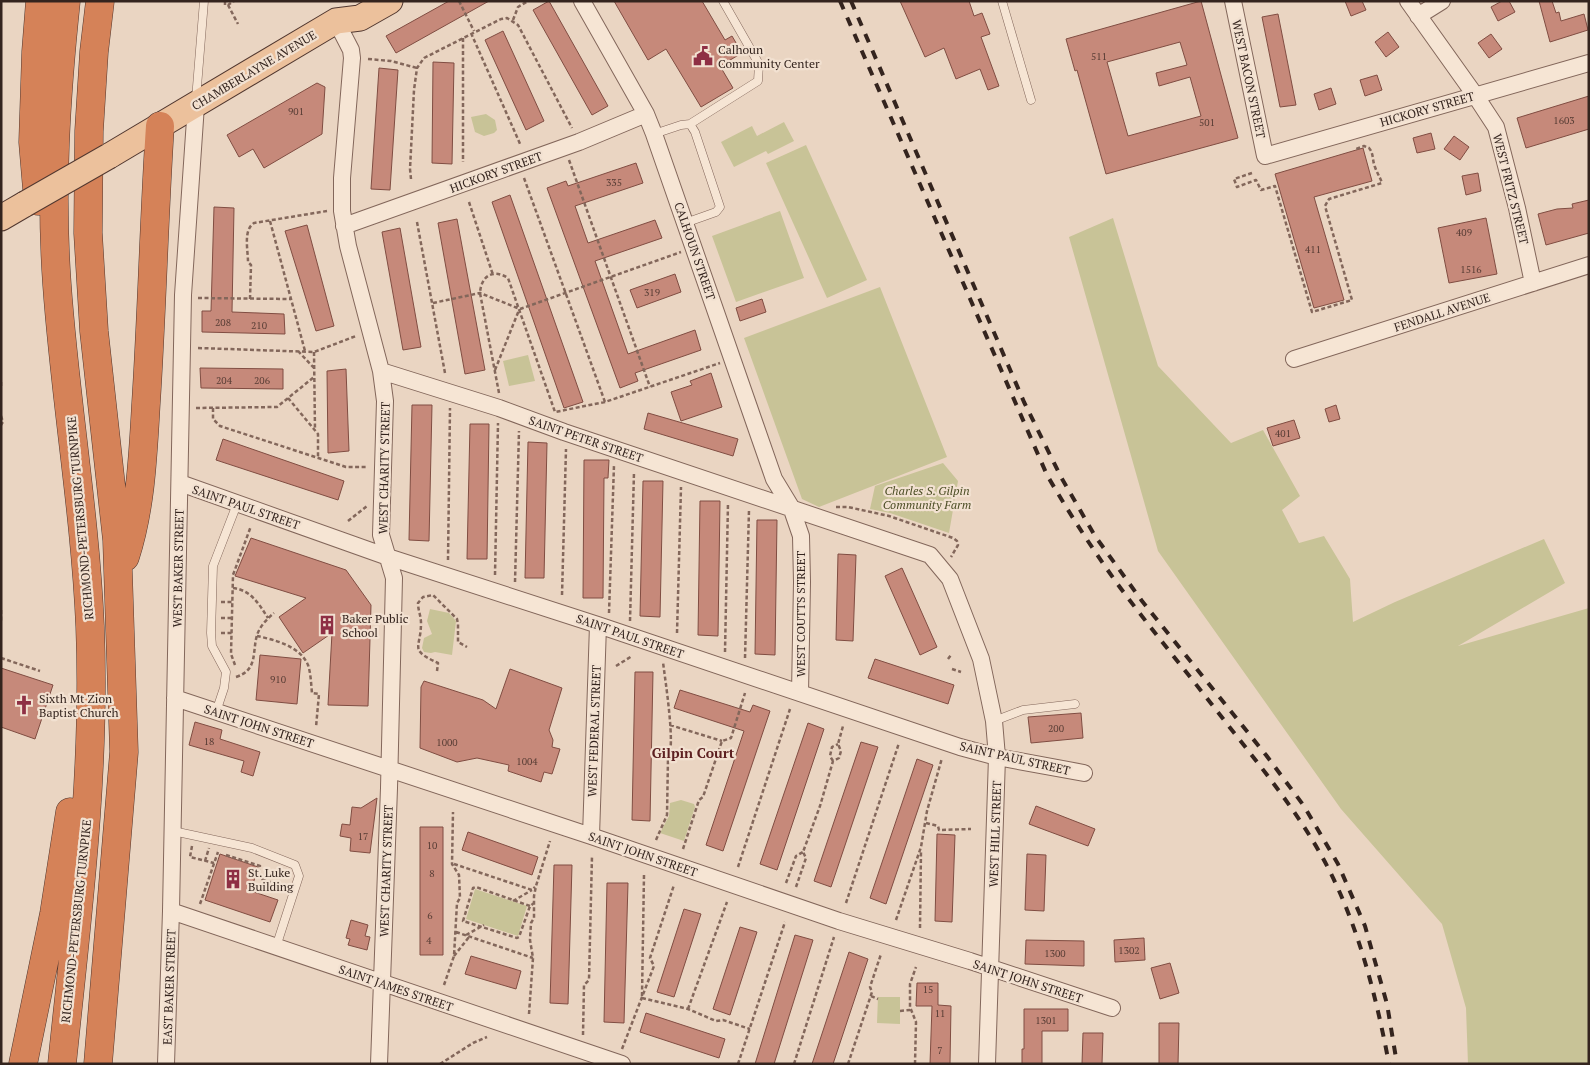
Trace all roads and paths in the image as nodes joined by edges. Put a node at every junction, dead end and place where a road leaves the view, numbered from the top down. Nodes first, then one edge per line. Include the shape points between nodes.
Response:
1 (40, 1) edge
2 (66, 1) edge
3 (100, 1) edge
4 (204, 1) edge
5 (225, 1) edge
6 (234, 1) edge
7 (390, 1) edge
8 (459, 1) edge
9 (528, 1) edge
10 (582, 1) edge
11 (723, 1) edge
12 (1002, 1) edge
13 (1233, 1) edge
14 (1408, 1) edge
15 (1442, 1) edge
16 (228, 5) junction
17 (342, 11) edge
18 (1418, 16) junction
19 (513, 20) junction
20 (238, 24) dead end
21 (473, 32) junction
22 (463, 38) junction
23 (368, 59) dead end
24 (1589, 63) edge
25 (417, 68) junction
26 (1475, 95) junction
27 (1031, 100) dead end
28 (196, 105) junction
29 (646, 114) junction
30 (570, 123) dead end
31 (690, 124) junction
32 (160, 126) junction
33 (654, 134) junction
34 (520, 143) dead end
35 (1356, 150) dead end
36 (1265, 156) joint
37 (463, 162) dead end
38 (572, 167) dead end
39 (1252, 173) dead end
40 (411, 179) dead end
41 (526, 182) dead end
42 (469, 202) dead end
43 (327, 211) dead end
44 (1, 218) edge
45 (270, 221) junction
46 (417, 222) dead end
47 (685, 222) junction
48 (344, 226) junction
49 (682, 251) dead end
50 (1589, 265) edge
51 (493, 274) junction
52 (611, 276) junction
53 (1533, 283) junction
54 (566, 292) junction
55 (480, 293) junction
56 (195, 298) dead end
57 (250, 299) junction
58 (291, 299) junction
59 (433, 303) junction
60 (520, 309) junction
61 (358, 335) dead end
62 (194, 348) dead end
63 (298, 351) junction
64 (305, 351) junction
65 (314, 352) junction
66 (732, 359) junction
67 (1294, 359) dead end
68 (64, 364) junction
69 (314, 368) junction
70 (381, 370) junction
71 (495, 370) junction
72 (445, 373) dead end
73 (314, 377) junction
74 (1, 382) edge
75 (650, 387) junction
76 (1, 388) edge
77 (499, 394) dead end
78 (288, 398) junction
79 (604, 402) junction
80 (450, 407) dead end
81 (193, 408) dead end
82 (213, 408) junction
83 (1, 416) edge
84 (498, 423) dead end
85 (1, 425) edge
86 (315, 430) junction
87 (519, 430) dead end
88 (566, 446) dead end
89 (318, 458) junction
90 (615, 461) dead end
91 (367, 466) dead end
92 (634, 468) dead end
93 (681, 483) dead end
94 (180, 484) junction
95 (728, 499) dead end
96 (238, 504) junction
97 (367, 506) dead end
98 (749, 506) dead end
99 (831, 507) dead end
100 (791, 508) junction
101 (348, 521) dead end
102 (251, 526) dead end
103 (388, 557) junction
104 (448, 560) dead end
105 (948, 561) dead end
106 (119, 575) junction
107 (494, 576) dead end
108 (515, 582) dead end
109 (233, 588) junction
110 (562, 595) dead end
111 (219, 602) dead end
112 (232, 602) junction
113 (1, 610) edge
114 (274, 613) dead end
115 (218, 618) dead end
116 (232, 618) junction
117 (268, 618) junction
118 (603, 619) junction
119 (1, 621) edge
120 (218, 633) dead end
121 (232, 633) junction
122 (677, 634) dead end
123 (257, 636) junction
124 (629, 637) junction
125 (467, 646) dead end
126 (661, 646) junction
127 (725, 652) dead end
128 (632, 656) dead end
129 (951, 656) dead end
130 (1, 658) edge
131 (745, 658) dead end
132 (948, 659) dead end
133 (616, 666) dead end
134 (952, 670) dead end
135 (40, 671) dead end
136 (437, 671) dead end
137 (961, 672) dead end
138 (800, 693) junction
139 (745, 694) dead end
140 (92, 697) junction
141 (176, 698) junction
142 (1075, 704) dead end
143 (790, 709) dead end
144 (216, 712) junction
145 (994, 721) junction
146 (670, 725) junction
147 (843, 726) dead end
148 (316, 727) dead end
149 (722, 741) junction
150 (899, 743) dead end
151 (838, 744) junction
152 (997, 757) junction
153 (942, 758) dead end
154 (833, 761) junction
155 (390, 769) junction
156 (1084, 773) dead end
157 (453, 812) dead end
158 (925, 822) junction
159 (971, 829) dead end
160 (173, 830) junction
161 (591, 836) junction
162 (656, 840) dead end
163 (550, 841) dead end
164 (192, 846) dead end
165 (209, 846) dead end
166 (921, 846) junction
167 (683, 849) dead end
168 (803, 852) junction
169 (592, 856) dead end
170 (205, 861) junction
171 (214, 863) junction
172 (452, 864) junction
173 (738, 867) dead end
174 (644, 875) dead end
175 (786, 883) dead end
176 (674, 885) dead end
177 (536, 886) junction
178 (796, 887) dead end
179 (532, 890) junction
180 (281, 894) dead end
181 (514, 901) junction
182 (727, 902) dead end
183 (534, 903) junction
184 (846, 903) dead end
185 (200, 904) dead end
186 (530, 906) junction
187 (171, 911) junction
188 (896, 920) dead end
189 (456, 921) junction
190 (464, 921) junction
191 (785, 922) dead end
192 (483, 926) junction
193 (920, 928) dead end
194 (456, 932) junction
195 (465, 935) junction
196 (470, 937) junction
197 (834, 937) dead end
198 (276, 947) junction
199 (881, 954) dead end
200 (454, 956) junction
201 (533, 958) junction
202 (916, 966) dead end
203 (991, 968) junction
204 (383, 983) junction
205 (444, 985) dead end
206 (871, 996) junction
207 (642, 998) junction
208 (878, 999) dead end
209 (1112, 1008) dead end
210 (688, 1009) junction
211 (910, 1010) junction
212 (900, 1011) dead end
213 (528, 1014) dead end
214 (750, 1028) junction
215 (487, 1037) dead end
216 (583, 1051) edge
217 (619, 1063) edge
218 (23, 1064) edge
219 (62, 1064) edge
220 (98, 1064) edge
221 (166, 1064) edge
222 (379, 1064) edge
223 (440, 1064) edge
224 (738, 1064) edge
225 (794, 1064) edge
226 (848, 1064) edge
227 (916, 1064) edge
228 (987, 1064) edge

1 - 68 highway via 33,142 40,260
2 - 68 highway, RICHMOND-PETERSBURG TURNPIKE via 57,101 54,192
3 - 106 highway via 89,131 88,233 94,331
4 - 28 lane
5 - 16 path
6 - 16 path
7 - 17 main road, CHAMBERLAYNE AVENUE via 360,18
8 - 21 path
9 - 19 path via 518,7
10 - 29 street, CALHOUN STREET
11 - 31 lane via 759,64 758,81
12 - 27 lane
13 - 36 street, WEST BACON STREET
14 - 18 street, WEST FRITZ STREET
15 - 18 street
16 - 20 path
17 - 28 main road, CHAMBERLAYNE AVENUE
17 - 48 street, WEST CHARITY STREET via 352,58 341,195
18 - 26 street, WEST FRITZ STREET
19 - 21 path via 501,19
19 - 30 path
21 - 22 path
21 - 34 path
22 - 25 path via 424,58
22 - 37 path
23 - 25 path
24 - 26 street, HICKORY STREET
25 - 40 path
26 - 36 street, HICKORY STREET
26 - 53 street, WEST FRITZ STREET via 1496,127
28 - 32 main road, CHAMBERLAYNE AVENUE
28 - 94 street, WEST BAKER STREET via 183,295
29 - 33 street, CALHOUN STREET
29 - 48 street, HICKORY STREET
31 - 33 lane
31 - 47 lane via 720,207 716,212
32 - 44 main road, CHAMBERLAYNE AVENUE, bridge
32 - 106 highway via 143,454 132,534
33 - 47 street, CALHOUN STREET
35 - 39 path via 1364,146 1373,153 1374,166 1382,183 1329,199 1325,206 1352,300 1312,312 1275,186 1261,190 1256,180 1237,187 1234,179
38 - 52 path
41 - 54 path
42 - 51 path
43 - 45 path
45 - 57 path via 254,223 248,232
45 - 58 path
46 - 59 path
47 - 66 street, CALHOUN STREET
48 - 70 street, WEST CHARITY STREET
49 - 52 path
50 - 53 street, FENDALL AVENUE
51 - 55 path via 485,278
51 - 60 path via 508,278
52 - 54 path
52 - 75 path
53 - 67 street, FENDALL AVENUE
54 - 60 path
54 - 79 path
55 - 59 path
55 - 60 path
55 - 71 path
56 - 57 path
57 - 58 path
58 - 64 path
59 - 72 path
60 - 71 path
60 - 79 path via 555,412
61 - 65 path
62 - 63 path
63 - 64 path
63 - 69 path
64 - 65 path
65 - 69 path
66 - 75 path
66 - 100 street, CALHOUN STREET via 774,479
68 - 140 highway, RICHMOND-PETERSBURG TURNPIKE via 86,568
69 - 73 path
70 - 100 street, SAINT PETER STREET
70 - 103 street, WEST CHARITY STREET via 385,401 381,535
71 - 77 path
73 - 78 path
73 - 86 path
74 - 76 path
75 - 79 path
78 - 82 path via 278,407
78 - 86 path
80 - 104 path
81 - 82 path
82 - 89 path via 213,420 220,426
83 - 85 path
84 - 107 path
86 - 89 path via 318,434
87 - 108 path
88 - 110 path
89 - 91 path via 346,467
90 - 118 path
92 - 124 path
93 - 122 path
94 - 96 street, SAINT PAUL STREET
94 - 141 street, WEST BAKER STREET
95 - 127 path
96 - 103 street, SAINT PAUL STREET
96 - 144 lane via 213,566 212,646 226,672
97 - 101 path
98 - 131 path
99 - 105 path via 843,506 889,516 953,538 958,545
100 - 138 street, WEST COUTTS STREET via 801,536
100 - 145 street, WEST HILL STREET via 930,555 950,579 981,659
102 - 109 path via 233,575
103 - 118 street, SAINT PAUL STREET
103 - 155 street, WEST CHARITY STREET via 394,578
106 - 220 highway via 124,752
109 - 112 path
109 - 117 path via 246,591
111 - 112 path
112 - 116 path
113 - 119 path
114 - 117 path
115 - 116 path
116 - 121 path
117 - 123 path
118 - 124 street, SAINT PAUL STREET
118 - 161 street, WEST FEDERAL STREET
120 - 121 path
121 - 123 path via 236,678 244,675 251,665
123 - 148 path via 286,644 307,663 312,694 319,694
124 - 126 street, SAINT PAUL STREET
125 - 136 path via 458,642 458,624 454,615 433,595 423,597 418,603 421,620 417,645 423,655 438,662
126 - 138 street, SAINT PAUL STREET
126 - 146 path
128 - 133 path
129 - 132 path
130 - 135 path
134 - 137 path
138 - 152 street, SAINT PAUL STREET
139 - 149 path via 731,738
140 - 218 highway
140 - 219 highway, RICHMOND-PETERSBURG TURNPIKE via 87,807
141 - 144 street, SAINT JOHN STREET
141 - 160 street, WEST BAKER STREET
142 - 145 lane via 1022,710
143 - 173 path
144 - 155 street, SAINT JOHN STREET
145 - 152 street, WEST HILL STREET
146 - 149 path
146 - 162 path via 672,754 668,758 666,815
147 - 151 path
149 - 167 path
150 - 184 path
151 - 154 path via 839,758
151 - 154 path via 832,747 830,756
152 - 156 street, SAINT PAUL STREET
152 - 203 street, WEST HILL STREET
153 - 158 path
154 - 168 path
155 - 161 street, SAINT JOHN STREET
155 - 204 street, WEST CHARITY STREET
157 - 172 path
158 - 159 path via 938,826 939,830
158 - 166 path
160 - 187 street, WEST BAKER STREET
160 - 198 lane via 252,848 295,865 299,876
161 - 203 street, SAINT JOHN STREET via 821,915
163 - 177 path
164 - 170 path via 190,857
165 - 170 path
166 - 188 path
166 - 193 path
168 - 175 path via 796,856
168 - 178 path via 806,858
169 - 216 path via 589,980 584,984
170 - 171 path
171 - 180 path via 218,852 260,866 256,877 284,886
171 - 185 path
172 - 179 path
172 - 189 path via 459,876
174 - 207 path
176 - 207 path via 650,958 654,966
177 - 179 path
177 - 183 path
179 - 181 path
181 - 186 path
181 - 190 path via 473,888
182 - 210 path
183 - 186 path
183 - 201 path via 530,940
186 - 192 path via 517,938
187 - 198 street, SAINT JAMES STREET
187 - 221 street, EAST BAKER STREET
189 - 190 path
189 - 194 path
190 - 192 path
191 - 214 path
192 - 195 path
194 - 195 path
194 - 200 path
195 - 196 path
196 - 200 path
196 - 201 path
197 - 225 path
198 - 204 street, SAINT JAMES STREET
199 - 206 path via 870,988
200 - 205 path
201 - 213 path
202 - 211 path via 910,984
203 - 209 street, SAINT JOHN STREET
203 - 228 street, WEST HILL STREET
204 - 216 street, SAINT JAMES STREET
204 - 222 street, WEST CHARITY STREET
206 - 208 path
206 - 226 path
207 - 210 path
207 - 217 path
210 - 214 path via 716,1021
211 - 212 path
211 - 227 path via 916,1022
214 - 224 path
215 - 223 path
216 - 217 street, SAINT JAMES STREET

